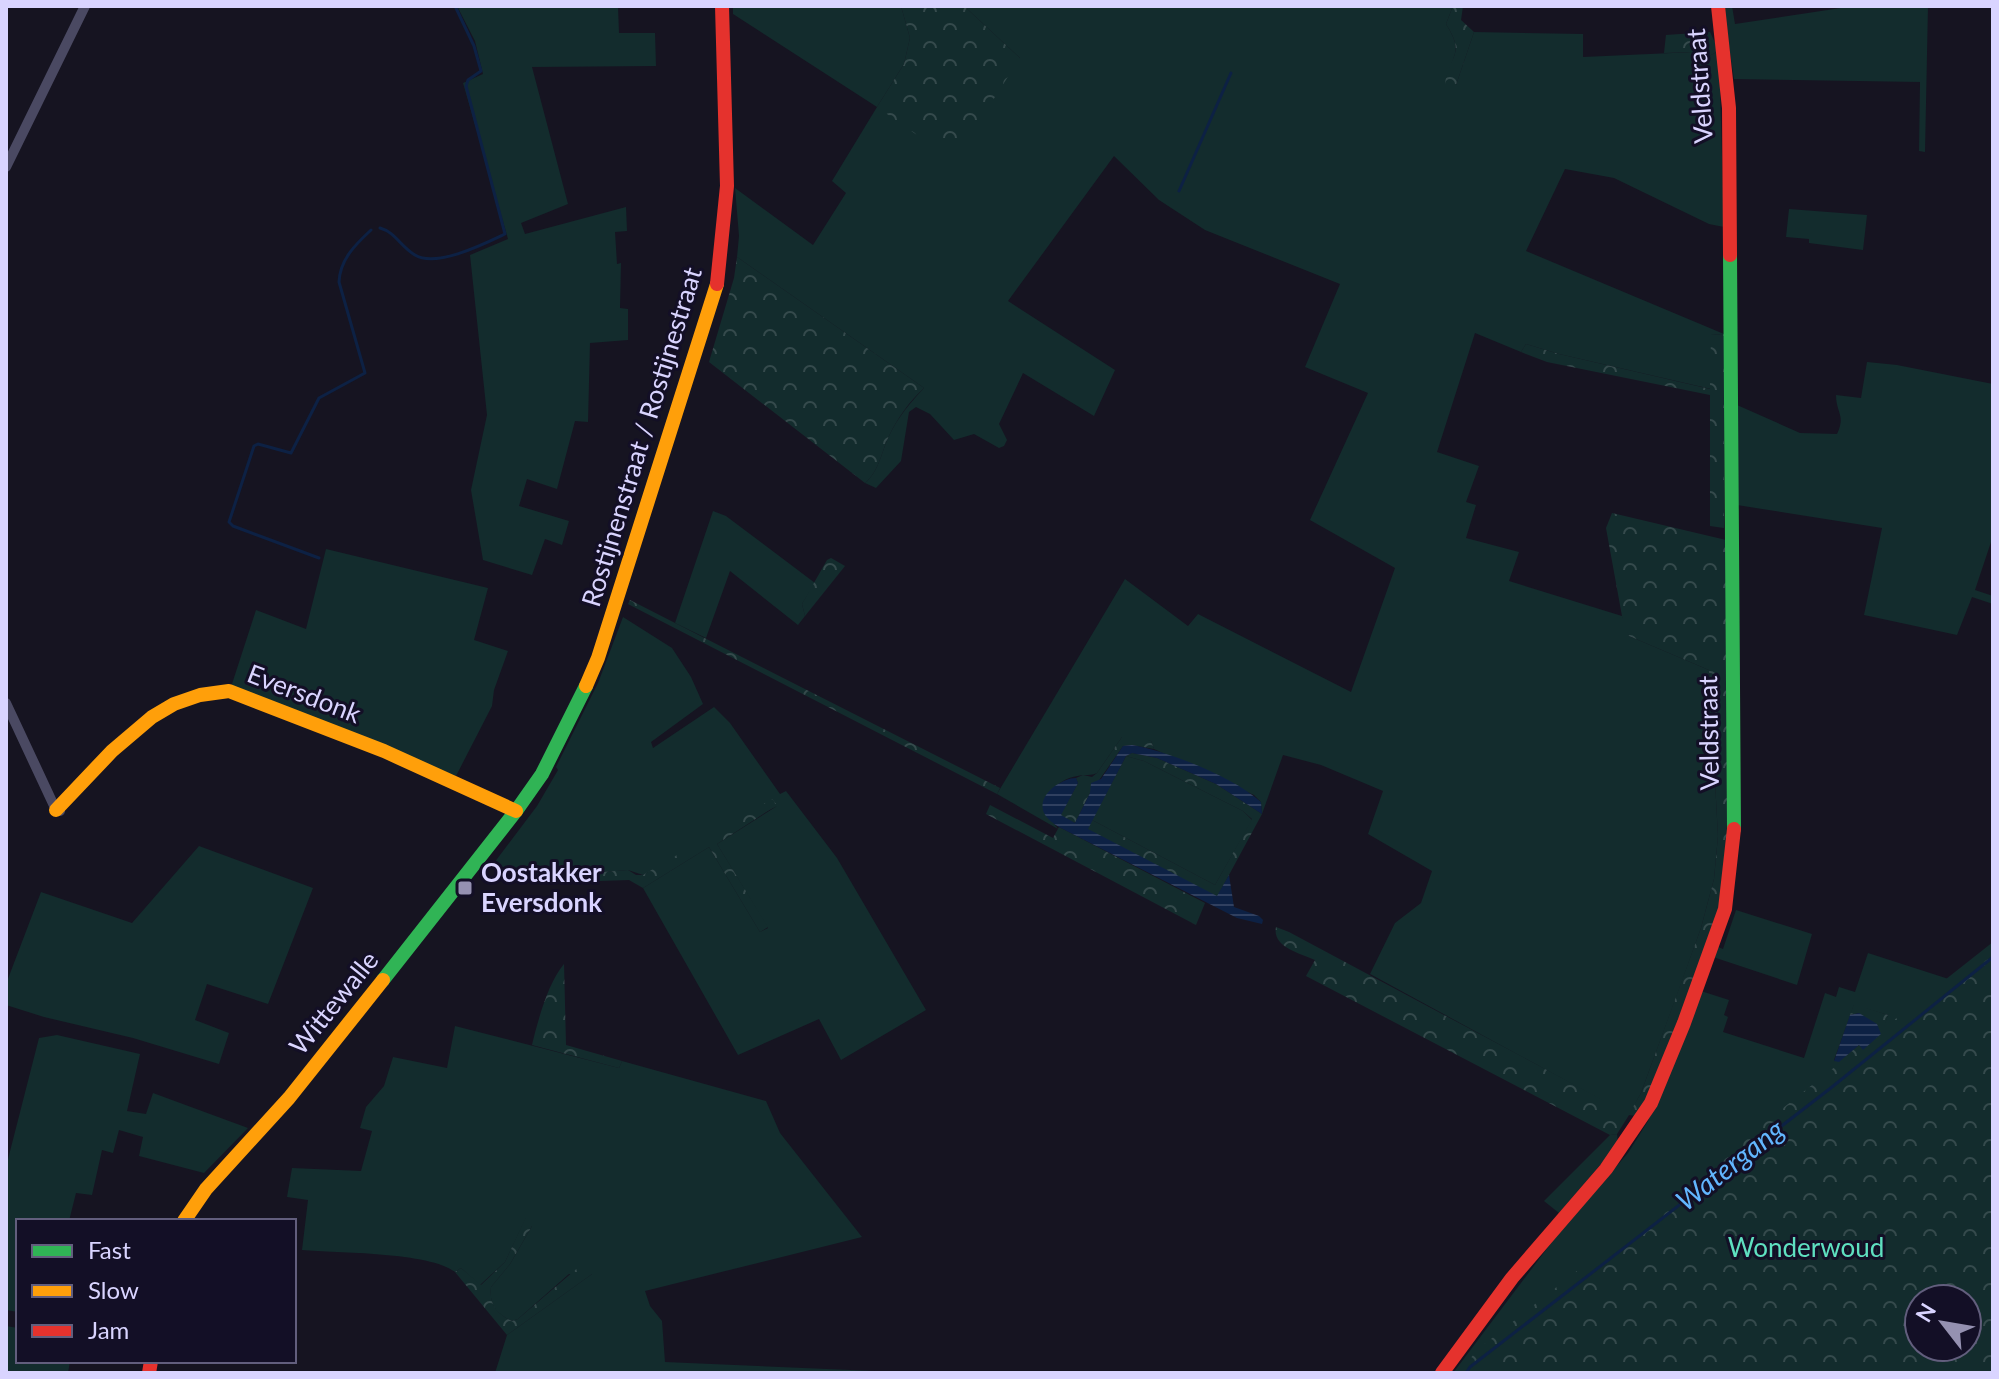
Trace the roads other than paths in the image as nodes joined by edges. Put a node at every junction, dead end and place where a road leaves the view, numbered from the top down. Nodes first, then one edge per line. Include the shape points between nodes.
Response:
1 (85, 6) edge
2 (722, 6) edge
3 (1718, 6) edge
4 (6, 167) edge
5 (6, 703) edge
6 (59, 811) joint
7 (516, 811) junction
8 (185, 1219) edge
9 (1442, 1373) edge

1 - 4 street
2 - 7 street, Rostijnenstraat / Rostijnestraat via 727,198 716,293 598,658 542,774
3 - 9 street, Veldstraat via 1729,108 1734,844 1725,909 1679,1036 1634,1131 1512,1278
5 - 6 street
6 - 7 street, Eversdonk via 147,717 174,703 229,691 384,751
7 - 8 street, Wittewalle via 289,1098

